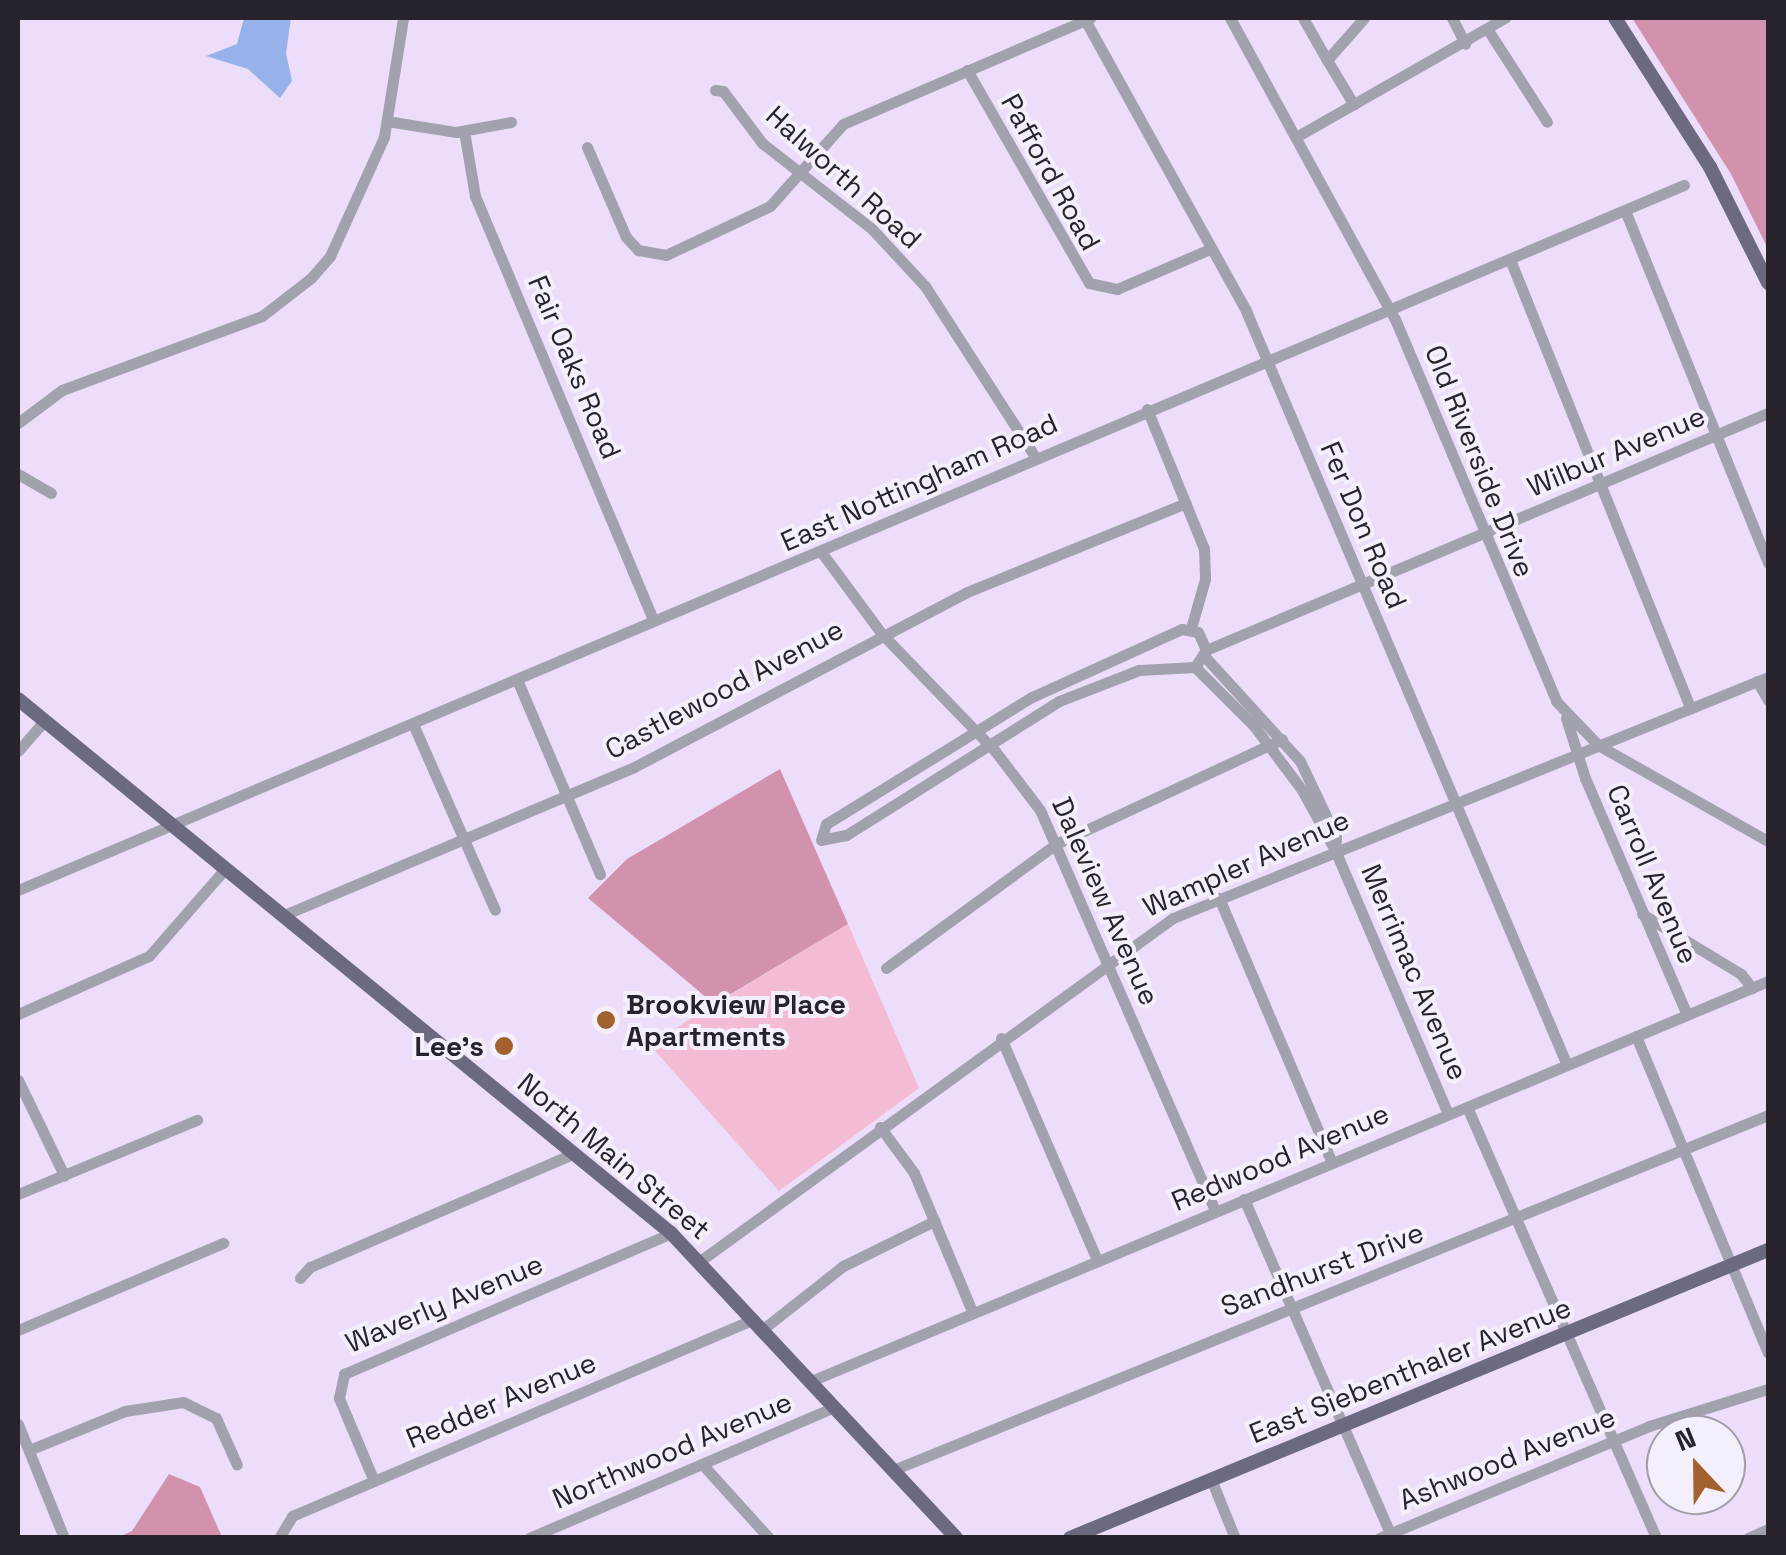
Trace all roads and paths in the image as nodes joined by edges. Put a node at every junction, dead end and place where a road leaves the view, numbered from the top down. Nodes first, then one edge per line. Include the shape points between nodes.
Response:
1 (402, 18) edge
2 (1230, 18) edge
3 (1302, 18) edge
4 (1364, 18) edge
5 (1452, 18) edge
6 (1505, 18) edge
7 (1615, 18) edge
8 (1088, 19) edge
9 (1488, 30) junction
10 (1465, 44) junction
11 (1327, 60) junction
12 (967, 70) junction
13 (715, 90) dead end
14 (1354, 105) junction
15 (388, 121) junction
16 (511, 122) dead end
17 (1547, 122) dead end
18 (464, 132) junction
19 (1296, 137) junction
20 (587, 147) dead end
21 (800, 172) junction
22 (1684, 184) dead end
23 (1626, 213) junction
24 (1212, 248) junction
25 (1511, 262) junction
26 (1768, 283) edge
27 (1386, 306) junction
28 (1265, 358) junction
29 (1148, 409) junction
30 (1768, 413) edge
31 (18, 423) edge
32 (1716, 436) junction
33 (1035, 456) junction
34 (18, 474) edge
35 (1600, 485) junction
36 (51, 493) dead end
37 (1186, 503) junction
38 (1482, 534) junction
39 (822, 553) junction
40 (1768, 563) edge
41 (1362, 586) junction
42 (653, 619) junction
43 (1190, 628) junction
44 (882, 634) junction
45 (1206, 654) junction
46 (1194, 667) junction
47 (1763, 679) edge
48 (518, 682) junction
49 (18, 699) edge
50 (1768, 700) edge
51 (1690, 708) junction
52 (1565, 714) junction
53 (44, 721) junction
54 (414, 724) junction
55 (976, 731) junction
56 (1276, 742) junction
57 (989, 744) junction
58 (1598, 745) junction
59 (18, 751) edge
60 (1576, 752) junction
61 (567, 797) junction
62 (1454, 802) junction
63 (172, 826) junction
64 (461, 838) junction
65 (1768, 841) edge
66 (1056, 844) junction
67 (1335, 850) junction
68 (225, 868) junction
69 (600, 874) dead end
70 (18, 890) edge
71 (1219, 898) junction
72 (495, 910) dead end
73 (1642, 914) junction
74 (284, 916) junction
75 (1107, 962) junction
76 (886, 968) dead end
77 (1768, 981) edge
78 (1752, 988) junction
79 (18, 1014) edge
80 (1687, 1015) junction
81 (1636, 1036) junction
82 (1001, 1038) junction
83 (1566, 1065) junction
84 (18, 1080) edge
85 (1467, 1107) junction
86 (1448, 1114) junction
87 (1768, 1115) edge
88 (197, 1120) dead end
89 (880, 1128) junction
90 (1684, 1150) junction
91 (575, 1153) junction
92 (1332, 1163) junction
93 (64, 1175) junction
94 (18, 1194) edge
95 (1244, 1199) junction
96 (1215, 1211) junction
97 (1518, 1219) junction
98 (934, 1220) junction
99 (671, 1233) junction
100 (223, 1243) dead end
101 (1768, 1250) edge
102 (1097, 1260) junction
103 (700, 1261) junction
104 (1732, 1266) junction
105 (300, 1278) dead end
106 (1292, 1306) junction
107 (972, 1310) junction
108 (759, 1324) junction
109 (18, 1330) edge
110 (1569, 1333) junction
111 (1768, 1352) edge
112 (811, 1381) junction
113 (1768, 1389) edge
114 (835, 1407) junction
115 (18, 1424) edge
116 (1346, 1427) junction
117 (1615, 1439) junction
118 (29, 1450) junction
119 (702, 1464) junction
120 (237, 1466) dead end
121 (893, 1470) junction
122 (1211, 1479) junction
123 (374, 1481) junction
124 (1768, 1529) edge
125 (1387, 1536) edge
126 (64, 1538) edge
127 (278, 1538) edge
128 (529, 1538) edge
129 (769, 1538) edge
130 (956, 1538) edge
131 (1070, 1538) edge
132 (1235, 1538) edge
133 (1656, 1538) edge
134 (1748, 1538) edge

1 - 15 street
2 - 19 street, Old Riverside Drive
3 - 11 street
4 - 11 street
5 - 10 street
6 - 9 street
7 - 26 main road via 1710,167
8 - 12 street
8 - 24 street, Fer Don Road
9 - 10 street
9 - 17 street
10 - 14 street
11 - 14 street
12 - 21 street via 844,124
12 - 24 street, Pafford Road via 1089,284 1117,288
13 - 21 street, Halworth Road via 762,143
14 - 19 street
15 - 18 street
15 - 31 street via 330,256 291,300 62,390
16 - 18 street
18 - 42 street, Fair Oaks Road via 475,196
19 - 27 street, Old Riverside Drive
20 - 21 street via 626,237 646,253 672,253 759,214
21 - 33 street, Halworth Road via 872,228 925,286
22 - 23 street, East Nottingham Road
23 - 25 street, East Nottingham Road
23 - 32 street
24 - 28 street, Fer Don Road
25 - 27 street, East Nottingham Road via 1399,309
25 - 35 street
27 - 28 street, East Nottingham Road
27 - 38 street, Old Riverside Drive
28 - 29 street, East Nottingham Road
28 - 41 street, Fer Don Road
29 - 33 street, East Nottingham Road
29 - 37 street
30 - 32 street, Wilbur Avenue
32 - 35 street, Wilbur Avenue
32 - 40 street
33 - 39 street, East Nottingham Road
34 - 36 street
35 - 38 street, Wilbur Avenue
35 - 51 street
37 - 43 street via 1206,564
37 - 44 street, Castlewood Avenue via 1035,562
38 - 41 street, Wilbur Avenue
38 - 52 street, Old Riverside Drive via 1532,655
39 - 42 street, East Nottingham Road
39 - 44 street, Daleview Avenue
41 - 45 street, Wilbur Avenue
41 - 62 street, Fer Don Road
42 - 48 street, East Nottingham Road
43 - 45 street, Merrimac Avenue
43 - 55 street via 1074,674
44 - 55 street, Daleview Avenue
44 - 61 street, Castlewood Avenue via 678,746
45 - 46 street, Wilbur Avenue
45 - 56 street, Merrimac Avenue
46 - 56 street, Merrimac Avenue
46 - 57 street via 1139,670 1102,682
47 - 50 street
47 - 51 street, Wampler Avenue
48 - 54 street, East Nottingham Road
48 - 61 street
49 - 53 main road, North Main Street
51 - 58 street, Wampler Avenue
52 - 58 street, Old Riverside Drive
52 - 60 street, Carroll Avenue
53 - 59 street
53 - 63 main road, North Main Street
54 - 63 street, East Nottingham Road
54 - 64 street
55 - 57 street, Daleview Avenue
55 - 57 street via 826,824 821,840 846,835
56 - 66 street
56 - 67 street, Merrimac Avenue
57 - 66 street, Daleview Avenue via 1027,790
58 - 60 street, Wampler Avenue
58 - 65 street, Old Riverside Drive
60 - 62 street, Wampler Avenue
60 - 73 street, Carroll Avenue
61 - 64 street, Castlewood Avenue
61 - 69 street
62 - 67 street, Wampler Avenue
62 - 83 street, Fer Don Road
63 - 68 main road, North Main Street
63 - 70 street, East Nottingham Road
64 - 72 street
64 - 74 street, Castlewood Avenue
66 - 75 street, Daleview Avenue
66 - 76 street
67 - 71 street, Wampler Avenue
67 - 86 street, Merrimac Avenue
68 - 74 main road, North Main Street
68 - 79 street via 149,956
71 - 75 street, Wampler Avenue via 1156,926
71 - 92 street
73 - 78 street
73 - 80 street, Carroll Avenue
74 - 91 main road, North Main Street
75 - 82 street, Wampler Avenue
75 - 96 street, Daleview Avenue
77 - 78 street, Redwood Avenue
78 - 80 street, Redwood Avenue
80 - 81 street, Redwood Avenue
81 - 83 street, Redwood Avenue
81 - 90 street
82 - 89 street, Wampler Avenue
82 - 102 street
83 - 85 street, Redwood Avenue
84 - 93 street
85 - 86 street, Redwood Avenue
85 - 97 street, Merrimac Avenue
86 - 92 street, Redwood Avenue
87 - 90 street, Sandhurst Drive
88 - 93 street
89 - 98 street via 914,1173
89 - 103 street, Wampler Avenue
90 - 97 street, Sandhurst Drive
90 - 104 street
91 - 99 main road, North Main Street
91 - 105 street via 310,1267
92 - 95 street, Redwood Avenue
93 - 94 street
95 - 96 street, Redwood Avenue
95 - 106 street
96 - 102 street, Redwood Avenue
97 - 106 street, Sandhurst Drive via 1330,1298
97 - 110 street, Merrimac Avenue
98 - 107 street
98 - 108 street, Redder Avenue via 842,1266
99 - 103 main road, North Main Street
99 - 123 street, Waverly Avenue via 344,1374 339,1398
100 - 109 street
101 - 104 main road, East Siebenthaler Avenue
102 - 107 street, Redwood Avenue
103 - 108 main road, North Main Street
104 - 110 main road, East Siebenthaler Avenue
104 - 111 street
106 - 116 street
106 - 121 street, Sandhurst Drive
107 - 112 street, Redwood Avenue
108 - 112 main road, North Main Street
108 - 123 street, Redder Avenue
110 - 116 main road, East Siebenthaler Avenue
110 - 117 street, Merrimac Avenue
112 - 114 main road, North Main Street
113 - 117 street, Ashwood Avenue
114 - 119 street, Northwood Avenue
114 - 121 main road, North Main Street
115 - 118 street
116 - 122 main road, East Siebenthaler Avenue
116 - 125 street
117 - 125 street, Ashwood Avenue
117 - 133 street, Merrimac Avenue
118 - 120 street via 125,1411 182,1402 216,1418
118 - 126 street
119 - 128 street, Northwood Avenue
119 - 129 street
121 - 130 main road, North Main Street
122 - 131 main road, East Siebenthaler Avenue
122 - 132 street
123 - 127 street, Redder Avenue via 292,1516
124 - 134 street

